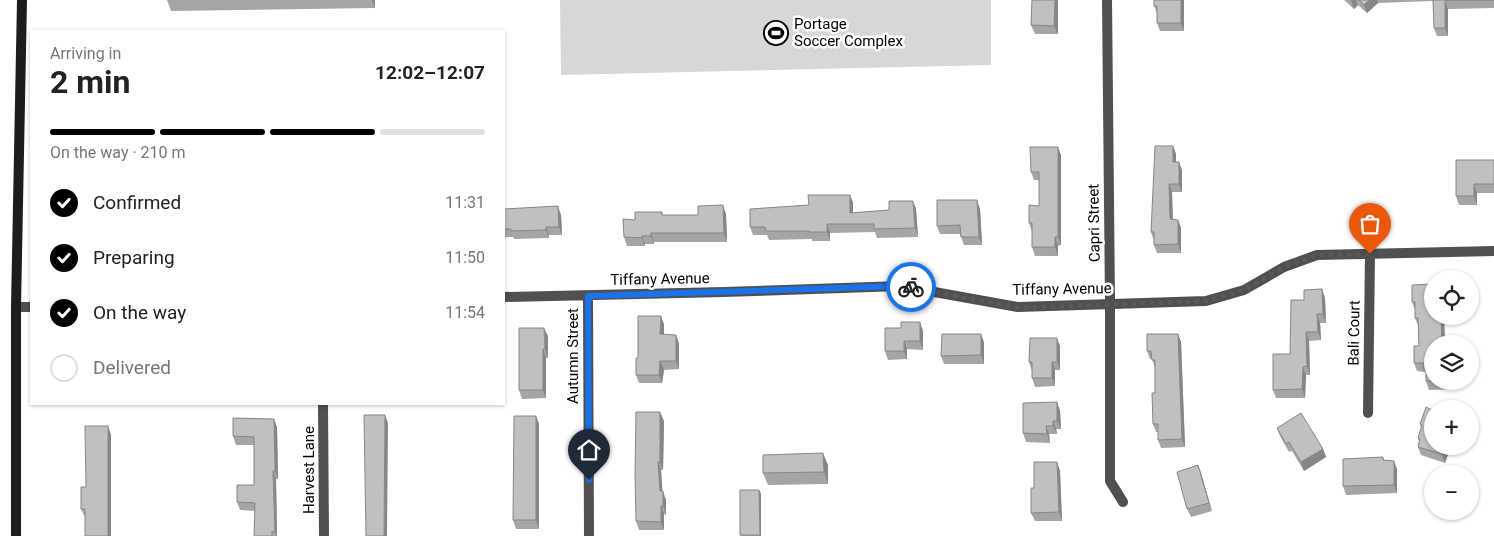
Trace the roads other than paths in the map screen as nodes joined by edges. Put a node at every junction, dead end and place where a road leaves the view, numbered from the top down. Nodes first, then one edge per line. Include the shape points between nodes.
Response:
1 (22, 0) edge
2 (1107, 0) edge
3 (1494, 251) edge
4 (1370, 254) junction
5 (505, 296) edge
6 (588, 296) junction
7 (1110, 304) junction
8 (30, 307) edge
9 (16, 308) junction
10 (324, 405) edge
11 (1368, 413) dead end
12 (1122, 502) dead end
13 (16, 536) edge
14 (324, 536) edge
15 (589, 536) edge

1 - 9 main road
2 - 7 street, Capri Street
3 - 4 street, Tiffany Avenue
4 - 7 street, Tiffany Avenue via 1317,255 1284,267 1244,290 1206,301
4 - 11 street, Bali Court
5 - 6 street, Tiffany Avenue
6 - 7 street, Tiffany Avenue via 901,286 1018,308
6 - 15 street, Autumn Street
7 - 12 street, Capri Street via 1110,481
8 - 9 street
9 - 13 main road
10 - 14 street, Harvest Lane

